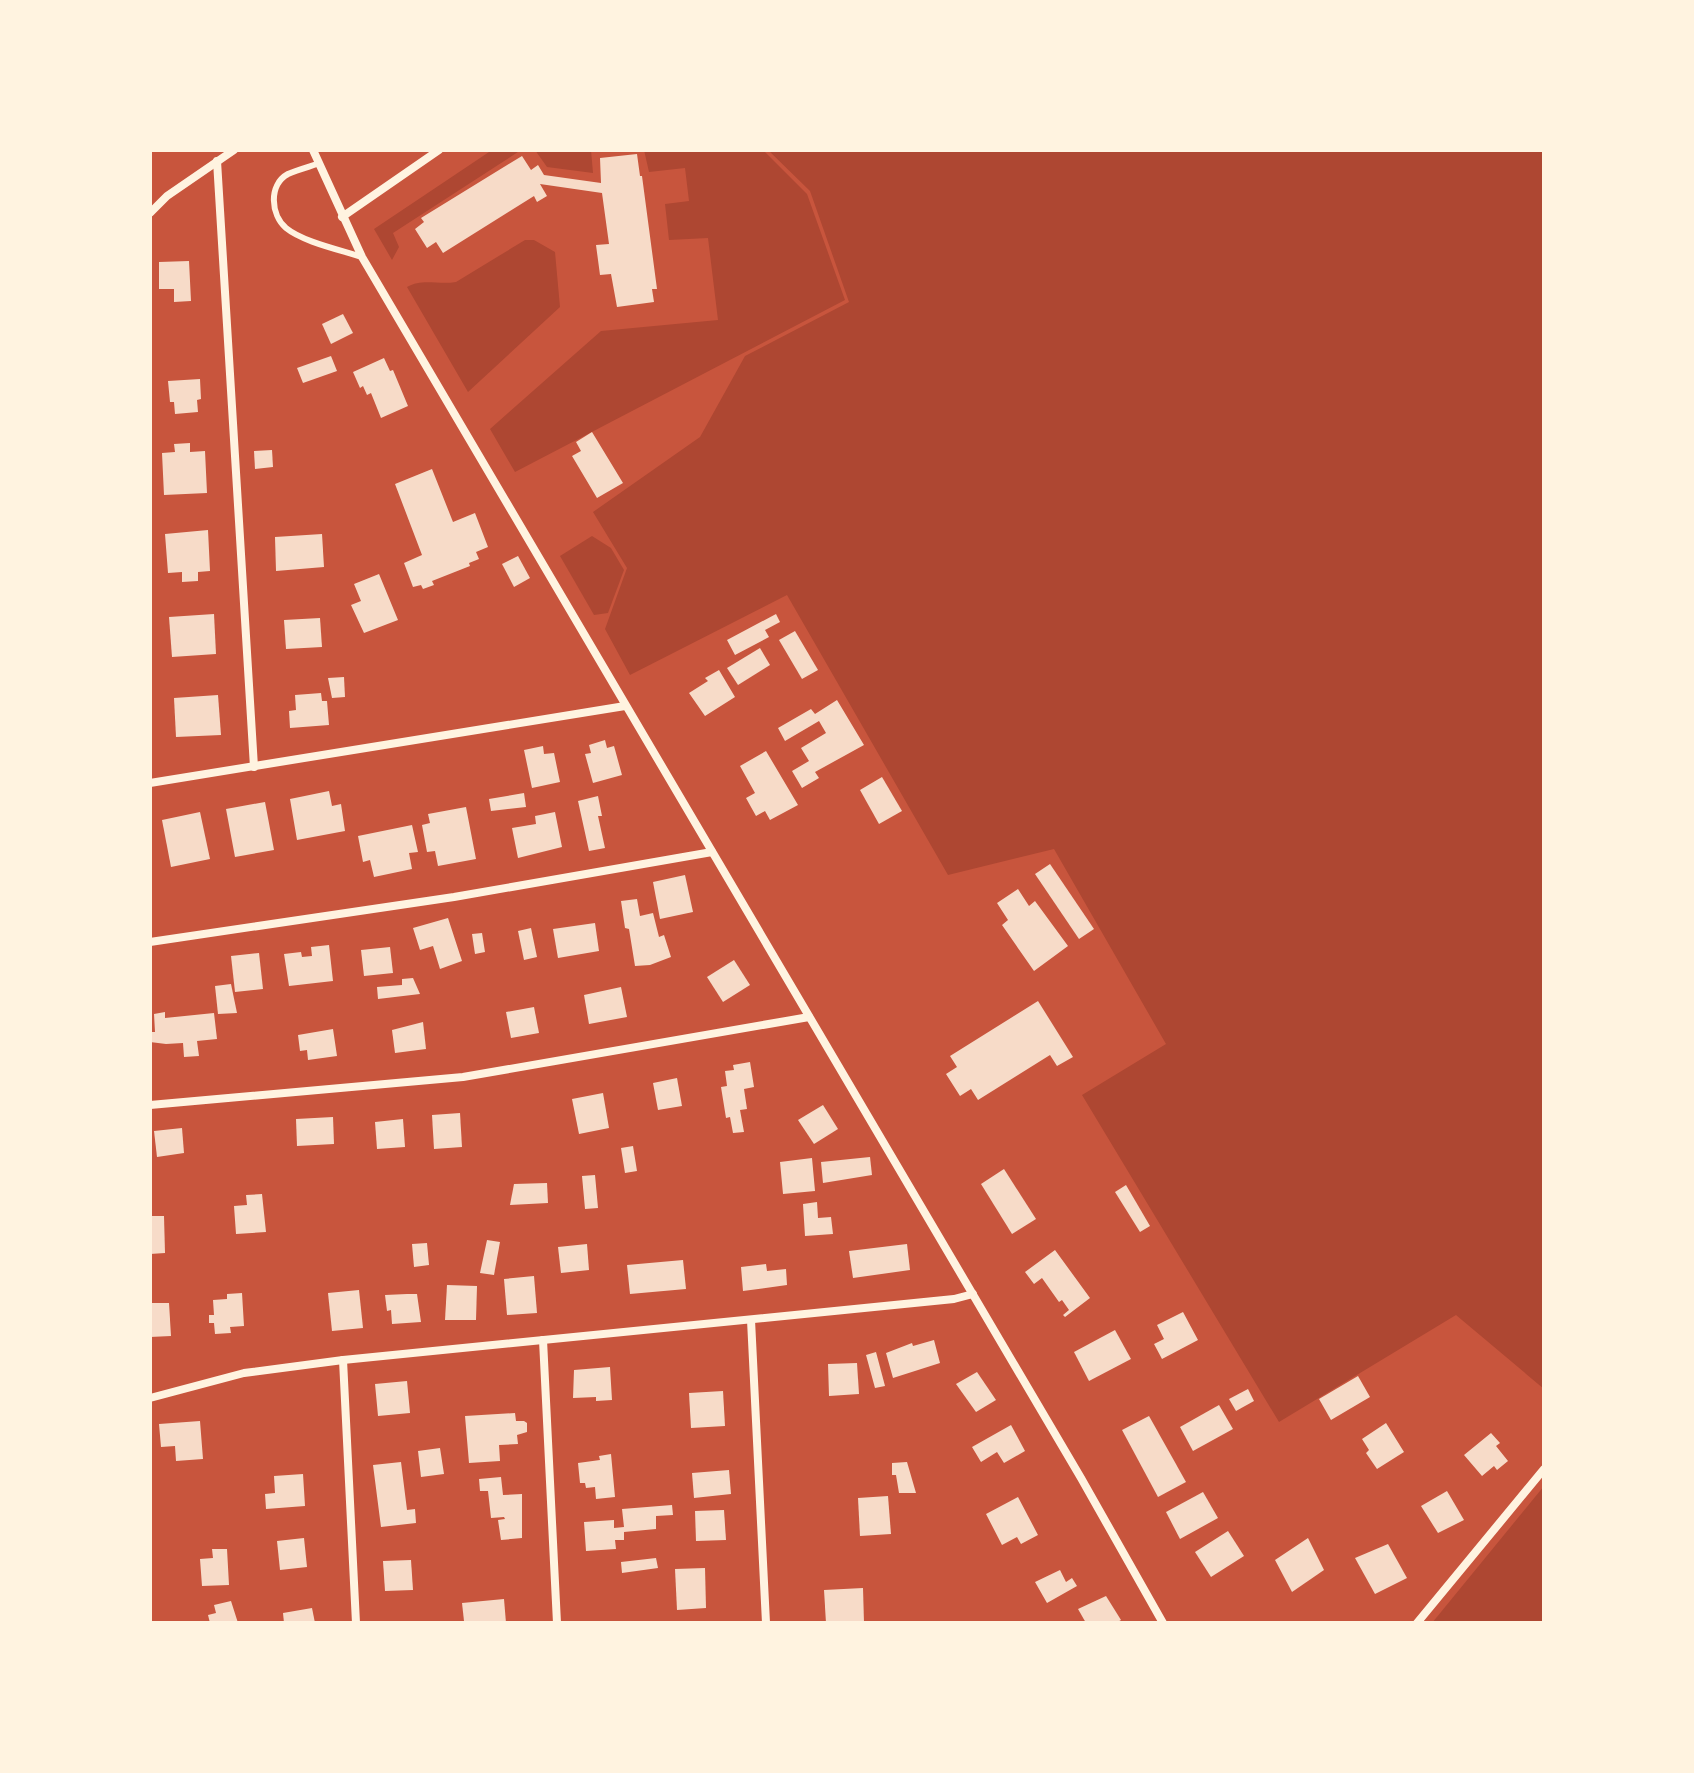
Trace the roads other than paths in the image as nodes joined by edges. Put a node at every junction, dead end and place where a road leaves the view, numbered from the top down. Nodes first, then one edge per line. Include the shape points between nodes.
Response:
1 (234, 150) edge
2 (313, 150) edge
3 (439, 150) edge
4 (217, 161) junction
5 (317, 164) junction
6 (150, 213) edge
7 (342, 217) junction
8 (362, 257) junction
9 (625, 706) junction
10 (254, 767) junction
11 (150, 783) edge
12 (712, 852) junction
13 (150, 942) edge
14 (809, 1017) junction
15 (150, 1105) edge
16 (973, 1294) junction
17 (751, 1320) junction
18 (543, 1340) junction
19 (343, 1360) junction
20 (150, 1398) edge
21 (1544, 1469) edge
22 (356, 1623) edge
23 (557, 1623) edge
24 (766, 1623) edge
25 (1163, 1623) edge
26 (1417, 1623) edge

1 - 4 street
2 - 5 street
3 - 7 street
4 - 6 street
4 - 10 street
5 - 7 street
5 - 8 lane via 281,179 273,201 277,217 297,234
7 - 8 street
8 - 9 street
9 - 10 street
9 - 12 street
10 - 11 street
12 - 13 street
12 - 14 street
14 - 15 street via 463,1077
14 - 16 street
16 - 17 street
16 - 25 street
17 - 18 street
17 - 24 street
18 - 19 street
18 - 23 street
19 - 20 street via 244,1373
19 - 22 street
21 - 26 street

